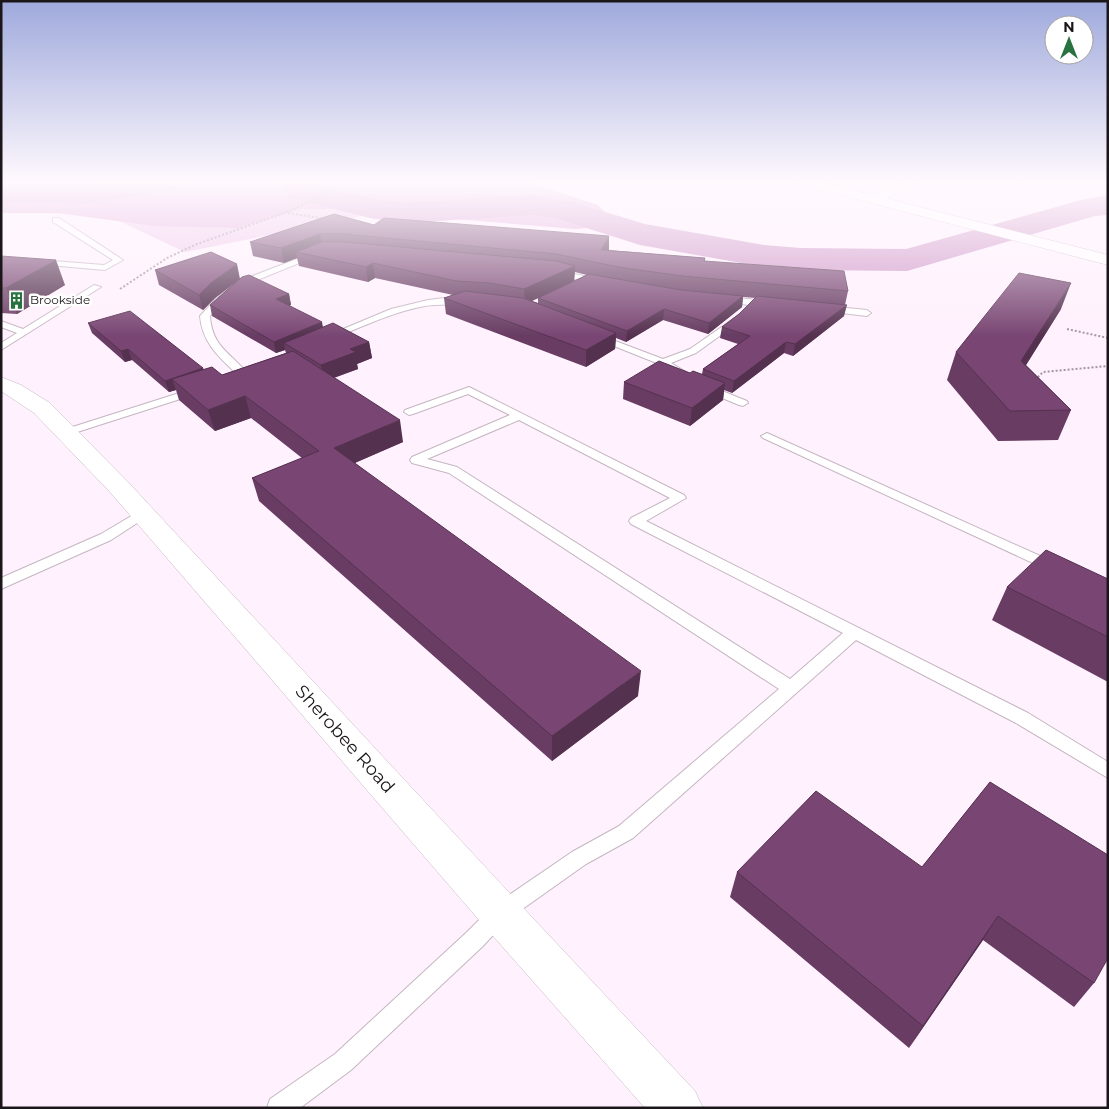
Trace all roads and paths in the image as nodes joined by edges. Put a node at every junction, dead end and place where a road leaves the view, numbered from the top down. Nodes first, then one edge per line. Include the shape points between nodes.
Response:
1 (76, 233) edge
2 (229, 233) edge
3 (1006, 233) edge
4 (323, 252) edge
5 (1108, 260) edge
6 (30, 262) edge
7 (547, 271) edge
8 (588, 279) junction
9 (610, 284) edge
10 (97, 287) dead end
11 (570, 288) edge
12 (118, 290) dead end
13 (712, 299) edge
14 (474, 302) edge
15 (781, 305) edge
16 (819, 308) edge
17 (747, 309) junction
18 (867, 312) dead end
19 (1, 324) edge
20 (1068, 329) edge
21 (24, 333) junction
22 (588, 334) edge
23 (1108, 338) edge
24 (315, 343) edge
25 (1, 347) edge
26 (664, 362) junction
27 (1108, 366) edge
28 (242, 373) edge
29 (1035, 381) edge
30 (1, 384) edge
31 (209, 386) edge
32 (743, 403) dead end
33 (409, 412) dead end
34 (518, 416) junction
35 (68, 432) junction
36 (767, 436) dead end
37 (143, 513) junction
38 (1063, 572) edge
39 (1, 584) edge
40 (855, 632) junction
41 (791, 688) junction
42 (1108, 771) edge
43 (500, 913) junction
44 (279, 1108) edge
45 (678, 1108) edge

1 - 6 lane via 119,260 105,268
2 - 12 path via 167,258
3 - 5 street
4 - 28 lane via 240,284 205,316 205,328 212,345
7 - 8 lane
8 - 9 lane
8 - 11 lane
10 - 21 lane
13 - 17 lane
14 - 24 lane via 436,302 388,312
15 - 17 lane
16 - 18 lane
17 - 26 lane via 693,351
19 - 21 lane
20 - 23 path
21 - 25 lane
22 - 26 lane
26 - 32 lane via 696,383
27 - 29 path via 1043,372
30 - 35 street, Sherobee Road via 42,408
31 - 35 lane
33 - 34 lane via 468,390
34 - 40 lane via 680,498 636,520
34 - 41 lane via 416,460 453,470
35 - 37 street, Sherobee Road
36 - 38 lane
37 - 39 lane via 106,537
37 - 43 street, Sherobee Road
40 - 41 lane
40 - 42 lane via 1022,718
41 - 43 lane via 626,832 579,858
43 - 44 lane via 343,1062
43 - 45 street, Sherobee Road

